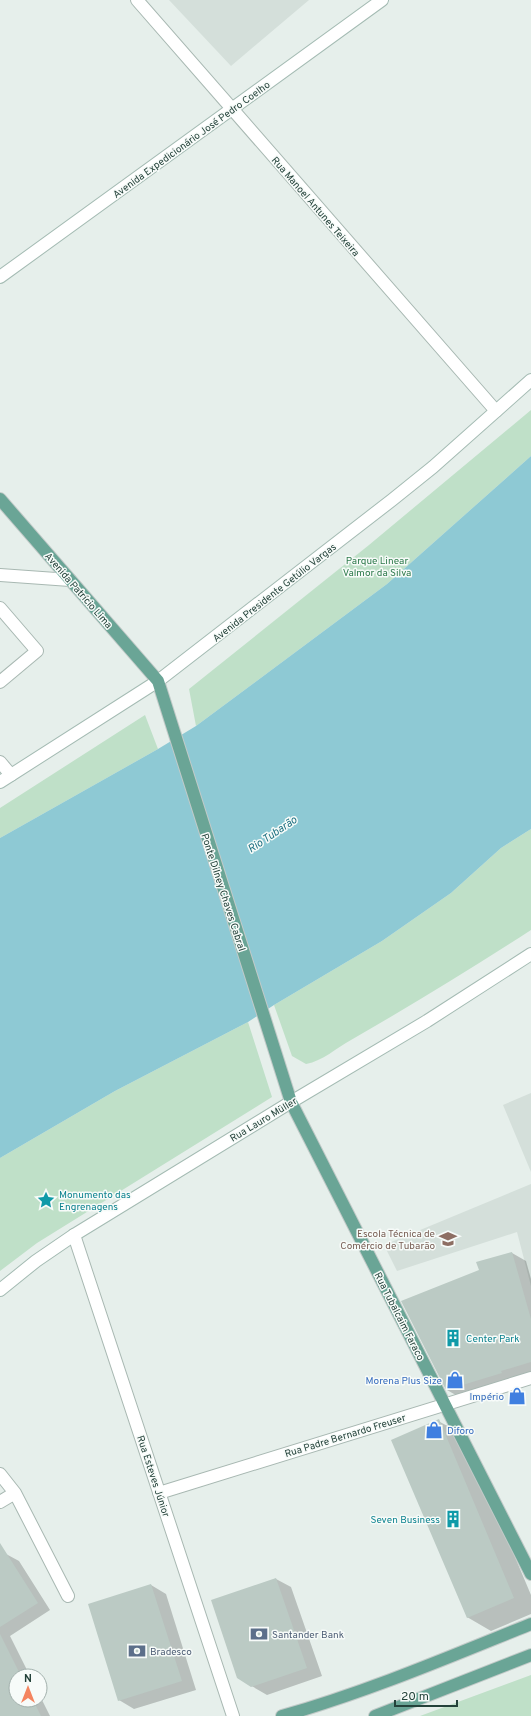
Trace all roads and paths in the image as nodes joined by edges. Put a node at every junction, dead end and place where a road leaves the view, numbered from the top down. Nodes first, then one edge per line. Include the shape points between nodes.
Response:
1 (137, 0) edge
2 (382, 0) edge
3 (232, 109) junction
4 (0, 277) edge
5 (531, 380) edge
6 (496, 411) junction
7 (0, 499) edge
8 (0, 575) edge
9 (70, 580) junction
10 (0, 608) edge
11 (1, 678) edge
12 (158, 681) junction
13 (0, 762) edge
14 (11, 775) junction
15 (0, 782) edge
16 (531, 954) edge
17 (291, 1102) junction
18 (74, 1235) junction
19 (0, 1290) edge
20 (531, 1378) edge
21 (445, 1404) junction
22 (0, 1474) edge
23 (15, 1493) junction
24 (159, 1493) junction
25 (0, 1502) edge
26 (531, 1574) edge
27 (68, 1596) dead end
28 (531, 1624) edge
29 (531, 1655) edge
30 (233, 1716) edge
31 (282, 1716) edge
32 (375, 1716) edge

1 - 3 street, Rua Manoel Antunes Teixeira
2 - 3 street, Avenida Expedicionário José Pedro Coelho
3 - 4 street, Avenida Expedicionário José Pedro Coelho
3 - 6 street, Rua Manoel Antunes Teixeira
5 - 6 street, Avenida Presidente Getúlio Vargas
6 - 12 street, Avenida Presidente Getúlio Vargas via 392,500
7 - 9 main road, Avenida Patrício Lima
8 - 9 street
9 - 12 main road, Avenida Patrício Lima
10 - 11 street via 37,650
12 - 14 street, Avenida Presidente Getúlio Vargas
12 - 17 main road, Ponte Dilney Chaves Cabral
13 - 14 street
14 - 15 street, Avenida Presidente Getúlio Vargas
16 - 17 street, Rua Lauro Müller via 427,1021
17 - 18 street, Rua Lauro Müller
17 - 21 main road, Rua Tubalcaim Faraco
18 - 19 street, Rua Lauro Müller
18 - 24 street, Rua Esteves Júnior
20 - 21 street, Rua Padre Bernardo Freuser
21 - 24 street, Rua Padre Bernardo Freuser
21 - 26 main road, Rua Tubalcaim Faraco
22 - 23 street
23 - 25 street
23 - 27 street
24 - 30 street, Rua Esteves Júnior
28 - 31 main road via 366,1688
29 - 32 main road

